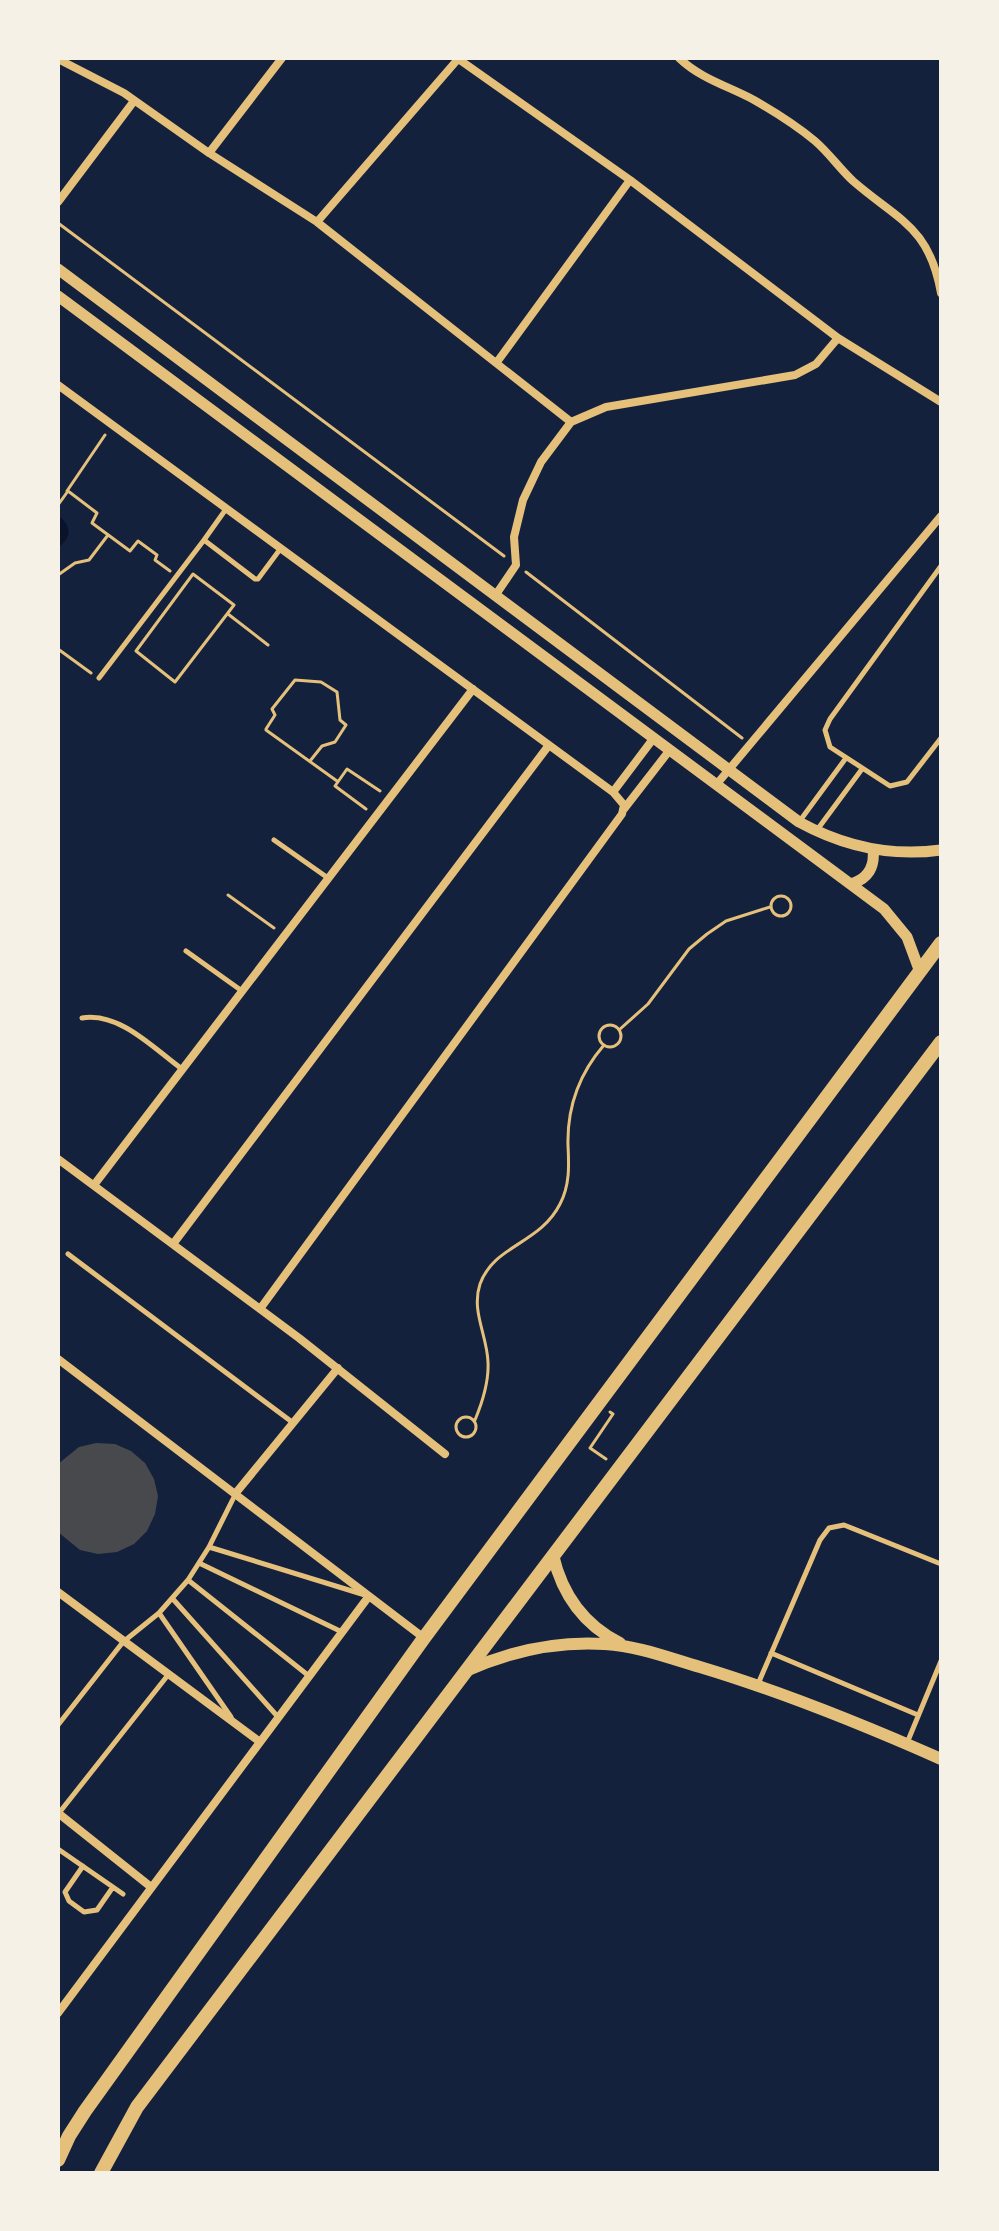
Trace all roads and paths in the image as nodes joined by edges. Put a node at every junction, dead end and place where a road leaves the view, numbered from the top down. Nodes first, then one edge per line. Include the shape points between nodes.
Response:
1 (282, 58) edge
2 (457, 58) edge
3 (679, 58) edge
4 (58, 59) edge
5 (134, 101) junction
6 (209, 153) junction
7 (630, 180) junction
8 (58, 202) edge
9 (317, 222) junction
10 (58, 223) edge
11 (58, 269) edge
12 (941, 293) edge
13 (58, 296) edge
14 (838, 338) junction
15 (497, 362) junction
16 (58, 385) edge
17 (941, 402) edge
18 (571, 422) junction
19 (112, 424) junction
20 (67, 491) junction
21 (58, 505) edge
22 (227, 508) junction
23 (941, 516) edge
24 (108, 535) junction
25 (204, 540) junction
26 (281, 548) junction
27 (516, 565) junction
28 (941, 566) edge
29 (58, 575) edge
30 (176, 576) junction
31 (186, 583) junction
32 (495, 596) junction
33 (228, 614) junction
34 (268, 645) dead end
35 (58, 649) edge
36 (99, 678) joint
37 (473, 689) junction
38 (941, 738) edge
39 (653, 739) junction
40 (750, 744) junction
41 (549, 745) junction
42 (669, 751) junction
43 (846, 758) junction
44 (310, 761) junction
45 (862, 769) junction
46 (728, 770) junction
47 (337, 781) junction
48 (716, 785) junction
49 (613, 792) junction
50 (389, 798) junction
51 (623, 809) junction
52 (376, 816) junction
53 (799, 822) junction
54 (817, 831) junction
55 (274, 840) dead end
56 (873, 850) junction
57 (941, 850) edge
58 (328, 878) junction
59 (851, 884) junction
60 (228, 895) dead end
61 (770, 907) junction
62 (284, 936) junction
63 (941, 943) edge
64 (186, 951) dead end
65 (920, 972) junction
66 (242, 991) junction
67 (82, 1018) dead end
68 (619, 1030) junction
69 (941, 1042) edge
70 (604, 1045) junction
71 (182, 1069) junction
72 (58, 1159) edge
73 (94, 1185) junction
74 (173, 1244) junction
75 (68, 1254) dead end
76 (260, 1309) junction
77 (58, 1359) edge
78 (338, 1368) junction
79 (599, 1405) junction
80 (475, 1420) junction
81 (292, 1422) junction
82 (445, 1454) dead end
83 (619, 1468) junction
84 (235, 1494) junction
85 (209, 1547) junction
86 (553, 1555) junction
87 (199, 1563) junction
88 (941, 1564) edge
89 (188, 1580) junction
90 (58, 1592) edge
91 (369, 1596) junction
92 (172, 1598) junction
93 (159, 1613) junction
94 (342, 1632) junction
95 (424, 1638) junction
96 (123, 1642) junction
97 (626, 1646) junction
98 (771, 1653) junction
99 (941, 1661) edge
100 (468, 1670) junction
101 (168, 1675) junction
102 (309, 1676) junction
103 (758, 1684) junction
104 (918, 1715) junction
105 (278, 1718) junction
106 (58, 1725) edge
107 (237, 1725) junction
108 (260, 1742) junction
109 (907, 1743) junction
110 (941, 1759) edge
111 (58, 1814) edge
112 (58, 1849) edge
113 (83, 1866) junction
114 (113, 1887) junction
115 (151, 1887) junction
116 (123, 1894) dead end
117 (58, 2013) edge
118 (58, 2160) edge
119 (101, 2173) edge

1 - 6 street
2 - 7 street
2 - 9 street
3 - 12 street via 787,121 903,218 933,260
4 - 5 street
5 - 6 street
5 - 8 street
6 - 9 street
7 - 14 street
7 - 15 street
9 - 15 street
10 - 27 path
11 - 32 street
13 - 39 street
14 - 17 street
14 - 18 street via 816,364 795,375 606,407
15 - 18 street
16 - 19 street
18 - 27 street via 541,462 523,500 514,537
19 - 20 path
19 - 22 street
20 - 21 path
20 - 24 path via 97,513 92,523
22 - 25 lane
22 - 26 street
23 - 40 street
24 - 29 path via 89,560
24 - 30 path via 130,551 138,541
25 - 26 lane via 257,580
25 - 30 lane
26 - 37 street
27 - 32 street
27 - 40 path
28 - 43 lane via 827,724 827,742
30 - 31 path
30 - 36 lane
31 - 33 path via 196,575 234,604
31 - 33 path via 136,651 161,672 176,682
32 - 46 street
33 - 34 path
35 - 36 path
37 - 41 street
37 - 50 street
38 - 45 lane via 902,785 884,784
39 - 42 street
39 - 49 street
40 - 46 street
41 - 49 street
41 - 74 street
42 - 48 street
42 - 51 street
43 - 45 lane
43 - 53 lane
44 - 44 path via 321,746 336,742 346,725 340,720 337,692 321,682 295,680 272,709 275,715 266,729
44 - 47 path
45 - 54 lane
46 - 48 street
46 - 53 street
47 - 50 path via 348,768
47 - 52 path via 335,786
48 - 59 street
49 - 51 street
50 - 52 street
51 - 76 street
52 - 58 street
53 - 54 street
54 - 56 street
55 - 58 lane
56 - 57 street
56 - 59 street via 870,871
58 - 62 street
59 - 65 street via 897,922
60 - 62 path
61 - 61 path via 781,916 792,908 790,900 777,895
61 - 68 path via 726,921 707,934
62 - 66 street
63 - 65 main road
64 - 66 lane
65 - 79 main road
66 - 71 street
67 - 71 lane via 107,1018 119,1024
68 - 70 path via 615,1046
68 - 70 path via 614,1025 601,1030
69 - 83 main road
70 - 80 path via 575,1092 568,1128 568,1182 561,1203 534,1236 500,1256 480,1285 477,1303 488,1361
71 - 73 street
72 - 73 street
73 - 74 street
74 - 76 street
75 - 81 lane
76 - 78 street
77 - 84 street
78 - 81 street
78 - 82 street
79 - 83 path via 613,1414 590,1448
79 - 95 main road
80 - 80 path via 468,1416 456,1423 460,1436 475,1432
81 - 84 street
83 - 86 main road
84 - 85 lane
84 - 91 street
85 - 87 lane
85 - 91 lane
86 - 97 main road via 574,1605 597,1629
86 - 100 main road
87 - 89 lane
87 - 94 lane
88 - 98 lane via 851,1527 829,1528
89 - 92 lane
89 - 102 lane
90 - 96 street
91 - 94 street
91 - 95 street
92 - 93 lane
92 - 105 lane
93 - 96 lane
93 - 107 lane
94 - 102 street
95 - 118 main road via 85,2111
96 - 101 street
96 - 106 lane
97 - 100 main road via 537,1648
97 - 103 main road
98 - 103 lane
98 - 104 lane
99 - 104 lane
100 - 119 main road via 137,2107
101 - 107 street
101 - 111 lane
102 - 105 street
103 - 109 main road
104 - 109 lane
105 - 108 street
107 - 108 street
108 - 115 street
109 - 110 main road
111 - 115 street
112 - 113 lane
113 - 114 lane
113 - 114 lane via 65,1892 84,1912 97,1910
114 - 116 lane
115 - 117 street

